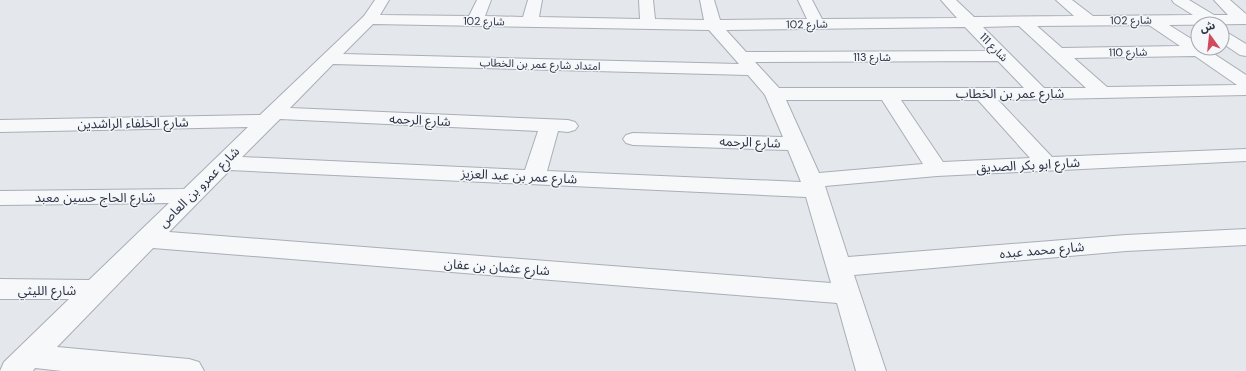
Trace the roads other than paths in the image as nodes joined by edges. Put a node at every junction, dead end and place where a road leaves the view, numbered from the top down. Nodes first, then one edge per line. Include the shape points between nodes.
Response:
1 (382, 0) edge
2 (484, 0) edge
3 (535, 0) edge
4 (646, 0) edge
5 (707, 0) edge
6 (805, 0) edge
7 (948, 0) edge
8 (1063, 0) edge
9 (1179, 0) edge
10 (1221, 0) edge
11 (1197, 16) edge
12 (369, 18) junction
13 (1244, 19) edge
14 (1088, 20) junction
15 (1152, 20) junction
16 (1230, 20) edge
17 (475, 21) junction
18 (1022, 21) junction
19 (1190, 21) edge
20 (530, 22) junction
21 (970, 22) junction
22 (648, 24) junction
23 (817, 24) junction
24 (713, 25) junction
25 (1230, 41) edge
26 (1190, 46) edge
27 (1190, 51) edge
28 (1246, 51) edge
29 (1057, 53) junction
30 (1003, 56) junction
31 (1205, 56) edge
32 (328, 59) junction
33 (747, 64) junction
34 (1246, 84) edge
35 (1246, 90) edge
36 (982, 93) junction
37 (1103, 93) junction
38 (774, 94) junction
39 (888, 94) junction
40 (1039, 94) junction
41 (269, 117) junction
42 (0, 126) edge
43 (633, 139) dead end
44 (796, 144) junction
45 (1246, 155) edge
46 (223, 163) junction
47 (1046, 164) junction
48 (937, 169) junction
49 (534, 177) junction
50 (813, 185) junction
51 (190, 196) junction
52 (0, 198) edge
53 (1246, 237) edge
54 (146, 239) junction
55 (839, 267) junction
56 (0, 289) edge
57 (95, 290) junction
58 (847, 294) junction
59 (21, 364) edge
60 (189, 371) edge
61 (871, 371) edge

1 - 12 street, شارع عمرو بن العاص
2 - 17 street
3 - 20 street
4 - 22 street
5 - 24 street
6 - 23 street
7 - 21 street, شارع 111
8 - 14 street
9 - 11 street
10 - 13 street
12 - 17 street, شارع 102
12 - 32 street, شارع عمرو بن العاص
13 - 16 street, شارع 102
14 - 15 street, شارع 102
14 - 18 street, شارع 102
15 - 19 street, شارع 102
15 - 26 street
17 - 20 street, شارع 102
18 - 21 street, شارع 102
18 - 29 street
20 - 22 street, شارع 102
21 - 23 street, شارع 102
21 - 30 street, شارع 111
22 - 24 street, شارع 102
23 - 24 street, شارع 102
24 - 33 street
25 - 28 street
27 - 29 street, شارع 110
29 - 37 street
30 - 33 street, شارع 113
30 - 40 street, شارع 111
31 - 34 street
32 - 33 street, امتداد شارع عمر بن الخطاب
32 - 41 street, شارع عمرو بن العاص
33 - 38 street
35 - 37 street, شارع عمر بن الخطاب
36 - 39 street, شارع عمر بن الخطاب
36 - 40 street, شارع عمر بن الخطاب
36 - 47 street
37 - 40 street, شارع عمر بن الخطاب
38 - 39 street, شارع عمر بن الخطاب
38 - 44 street
39 - 48 street
41 - 42 street, شارع الخلفاء الراشدين
41 - 46 street, شارع عمرو بن العاص
41 - 49 street, شارع الرحمه via 559,126
43 - 44 street, شارع الرحمه
44 - 50 street
45 - 47 street, شارع ابو بكر الصديق
46 - 49 street, شارع عمر بن عبد العزيز
46 - 51 street, شارع عمرو بن العاص
47 - 48 street, شارع ابو بكر الصديق
48 - 50 street, شارع ابو بكر الصديق
49 - 50 street, شارع عمر بن عبد العزيز
50 - 55 street
51 - 52 street, شارع الحاج حسين معبد
51 - 54 street, شارع عمرو بن العاص
53 - 55 street, شارع محمد عبده via 1126,243
54 - 57 street, شارع عمرو بن العاص
54 - 58 street, شارع عثمان بن عفان
55 - 58 street
56 - 57 street, شارع الليثي
57 - 59 street, شارع عمرو بن العاص
58 - 61 street
59 - 60 street

